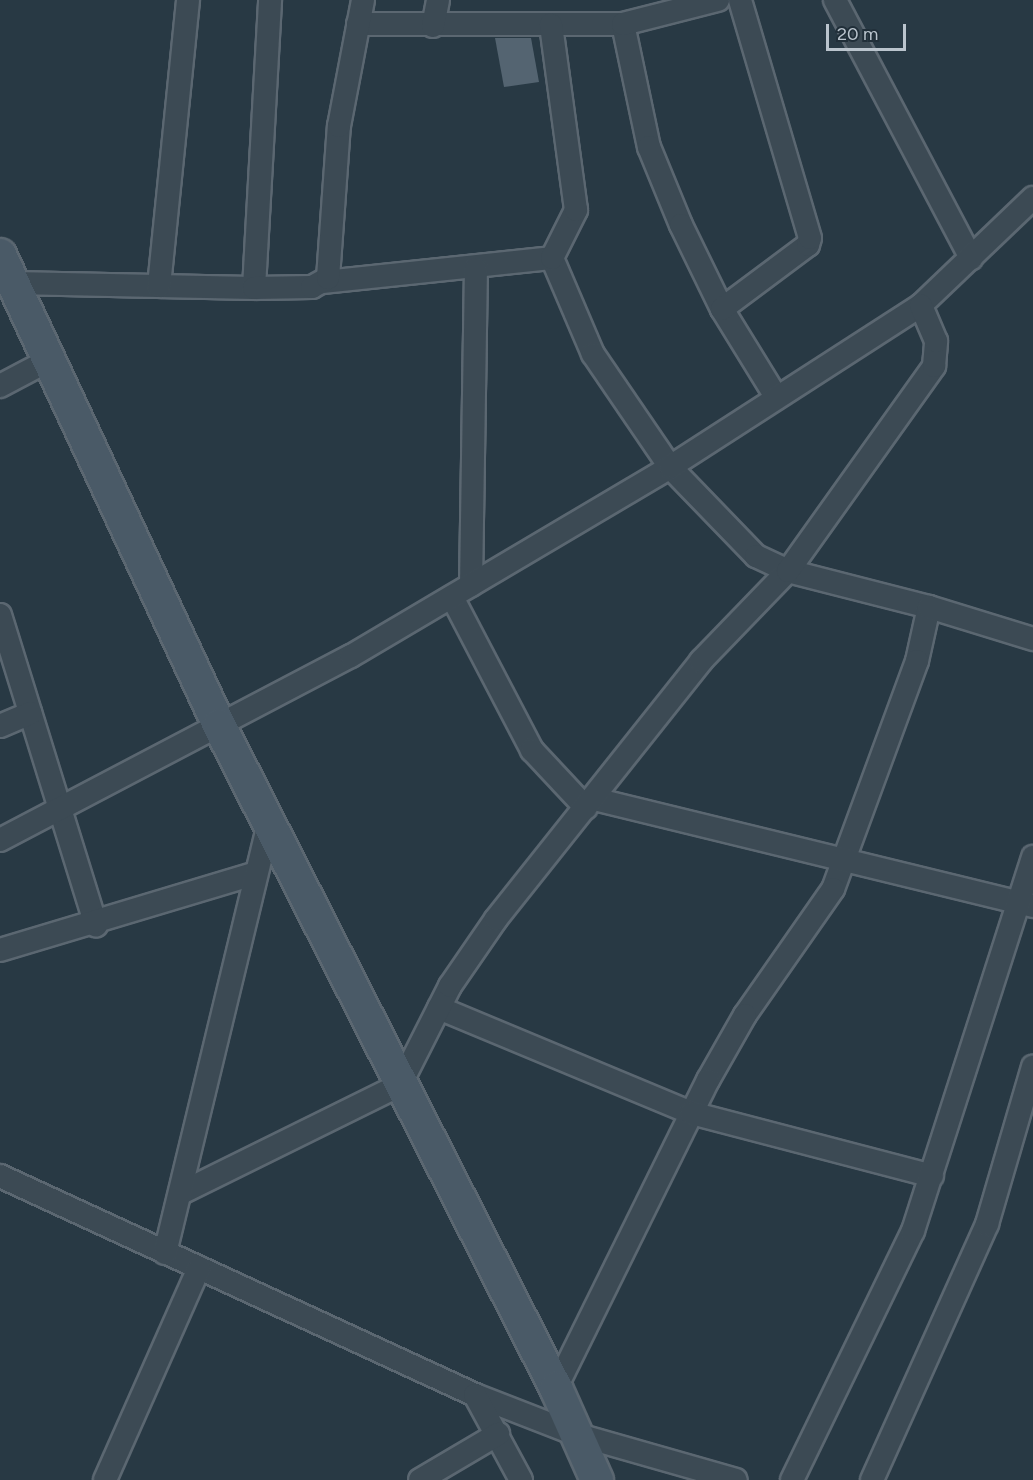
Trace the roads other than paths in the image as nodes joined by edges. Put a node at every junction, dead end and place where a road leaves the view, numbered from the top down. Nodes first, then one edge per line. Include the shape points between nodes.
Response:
1 (188, 0) edge
2 (270, 0) edge
3 (363, 0) edge
4 (438, 0) edge
5 (718, 0) edge
6 (741, 0) edge
7 (836, 0) edge
8 (358, 24) junction
9 (623, 24) junction
10 (551, 25) junction
11 (433, 26) junction
12 (1033, 198) edge
13 (0, 255) edge
14 (552, 258) junction
15 (971, 258) junction
16 (476, 269) junction
17 (324, 282) junction
18 (13, 283) junction
19 (159, 286) junction
20 (254, 288) junction
21 (921, 305) junction
22 (722, 309) junction
23 (51, 359) junction
24 (0, 386) edge
25 (775, 396) junction
26 (670, 467) junction
27 (788, 571) junction
28 (462, 591) junction
29 (928, 607) junction
30 (0, 615) edge
31 (1033, 639) edge
32 (30, 713) junction
33 (219, 725) junction
34 (0, 726) edge
35 (590, 803) junction
36 (61, 808) junction
37 (270, 819) junction
38 (0, 840) edge
39 (1033, 857) edge
40 (844, 864) junction
41 (254, 874) junction
42 (1025, 904) edge
43 (96, 925) junction
44 (0, 950) edge
45 (439, 1008) junction
46 (1033, 1066) edge
47 (399, 1085) junction
48 (691, 1113) junction
49 (0, 1176) edge
50 (932, 1176) junction
51 (181, 1193) junction
52 (165, 1253) junction
53 (199, 1268) junction
54 (556, 1388) junction
55 (475, 1395) junction
56 (498, 1434) junction
57 (575, 1434) junction
58 (105, 1480) edge
59 (420, 1480) edge
60 (521, 1480) edge
61 (597, 1480) edge
62 (735, 1480) edge
63 (792, 1480) edge
64 (872, 1480) edge

1 - 19 street
2 - 20 street
3 - 8 street
4 - 11 street
5 - 9 street
6 - 22 street via 810,238 808,245
7 - 15 street
8 - 11 street
8 - 17 street via 339,126
9 - 10 street
9 - 22 street via 649,147
10 - 11 street
10 - 14 street via 576,210
12 - 15 street
13 - 18 street
14 - 16 street
14 - 26 street via 593,354
15 - 21 street
16 - 17 street
16 - 28 street
17 - 20 street
18 - 19 street
18 - 23 street
19 - 20 street
21 - 25 street
21 - 27 street via 936,341 934,366
22 - 25 street
23 - 24 street
23 - 33 street
25 - 26 street
26 - 27 street via 756,556
26 - 28 street
27 - 29 street
27 - 35 street via 701,661
28 - 33 street
28 - 35 street via 532,750
29 - 31 street
29 - 40 street via 917,661
30 - 32 street
32 - 34 street
32 - 36 street
33 - 36 street
33 - 37 street
35 - 40 street
35 - 45 street via 496,919
36 - 38 street
36 - 43 street
37 - 41 street
37 - 47 street
39 - 42 street
40 - 42 street
40 - 48 street via 833,889 745,1015
41 - 43 street
41 - 51 street
42 - 50 street
43 - 44 street
45 - 47 street
45 - 48 street
46 - 64 street via 987,1224
47 - 51 street
47 - 54 street
48 - 50 street
48 - 54 street
49 - 52 street
50 - 63 street via 885,1292
51 - 52 street
52 - 53 street
53 - 55 street
53 - 58 street
54 - 57 street
55 - 56 street
55 - 57 street
56 - 59 street
56 - 60 street
57 - 61 street
57 - 62 street

